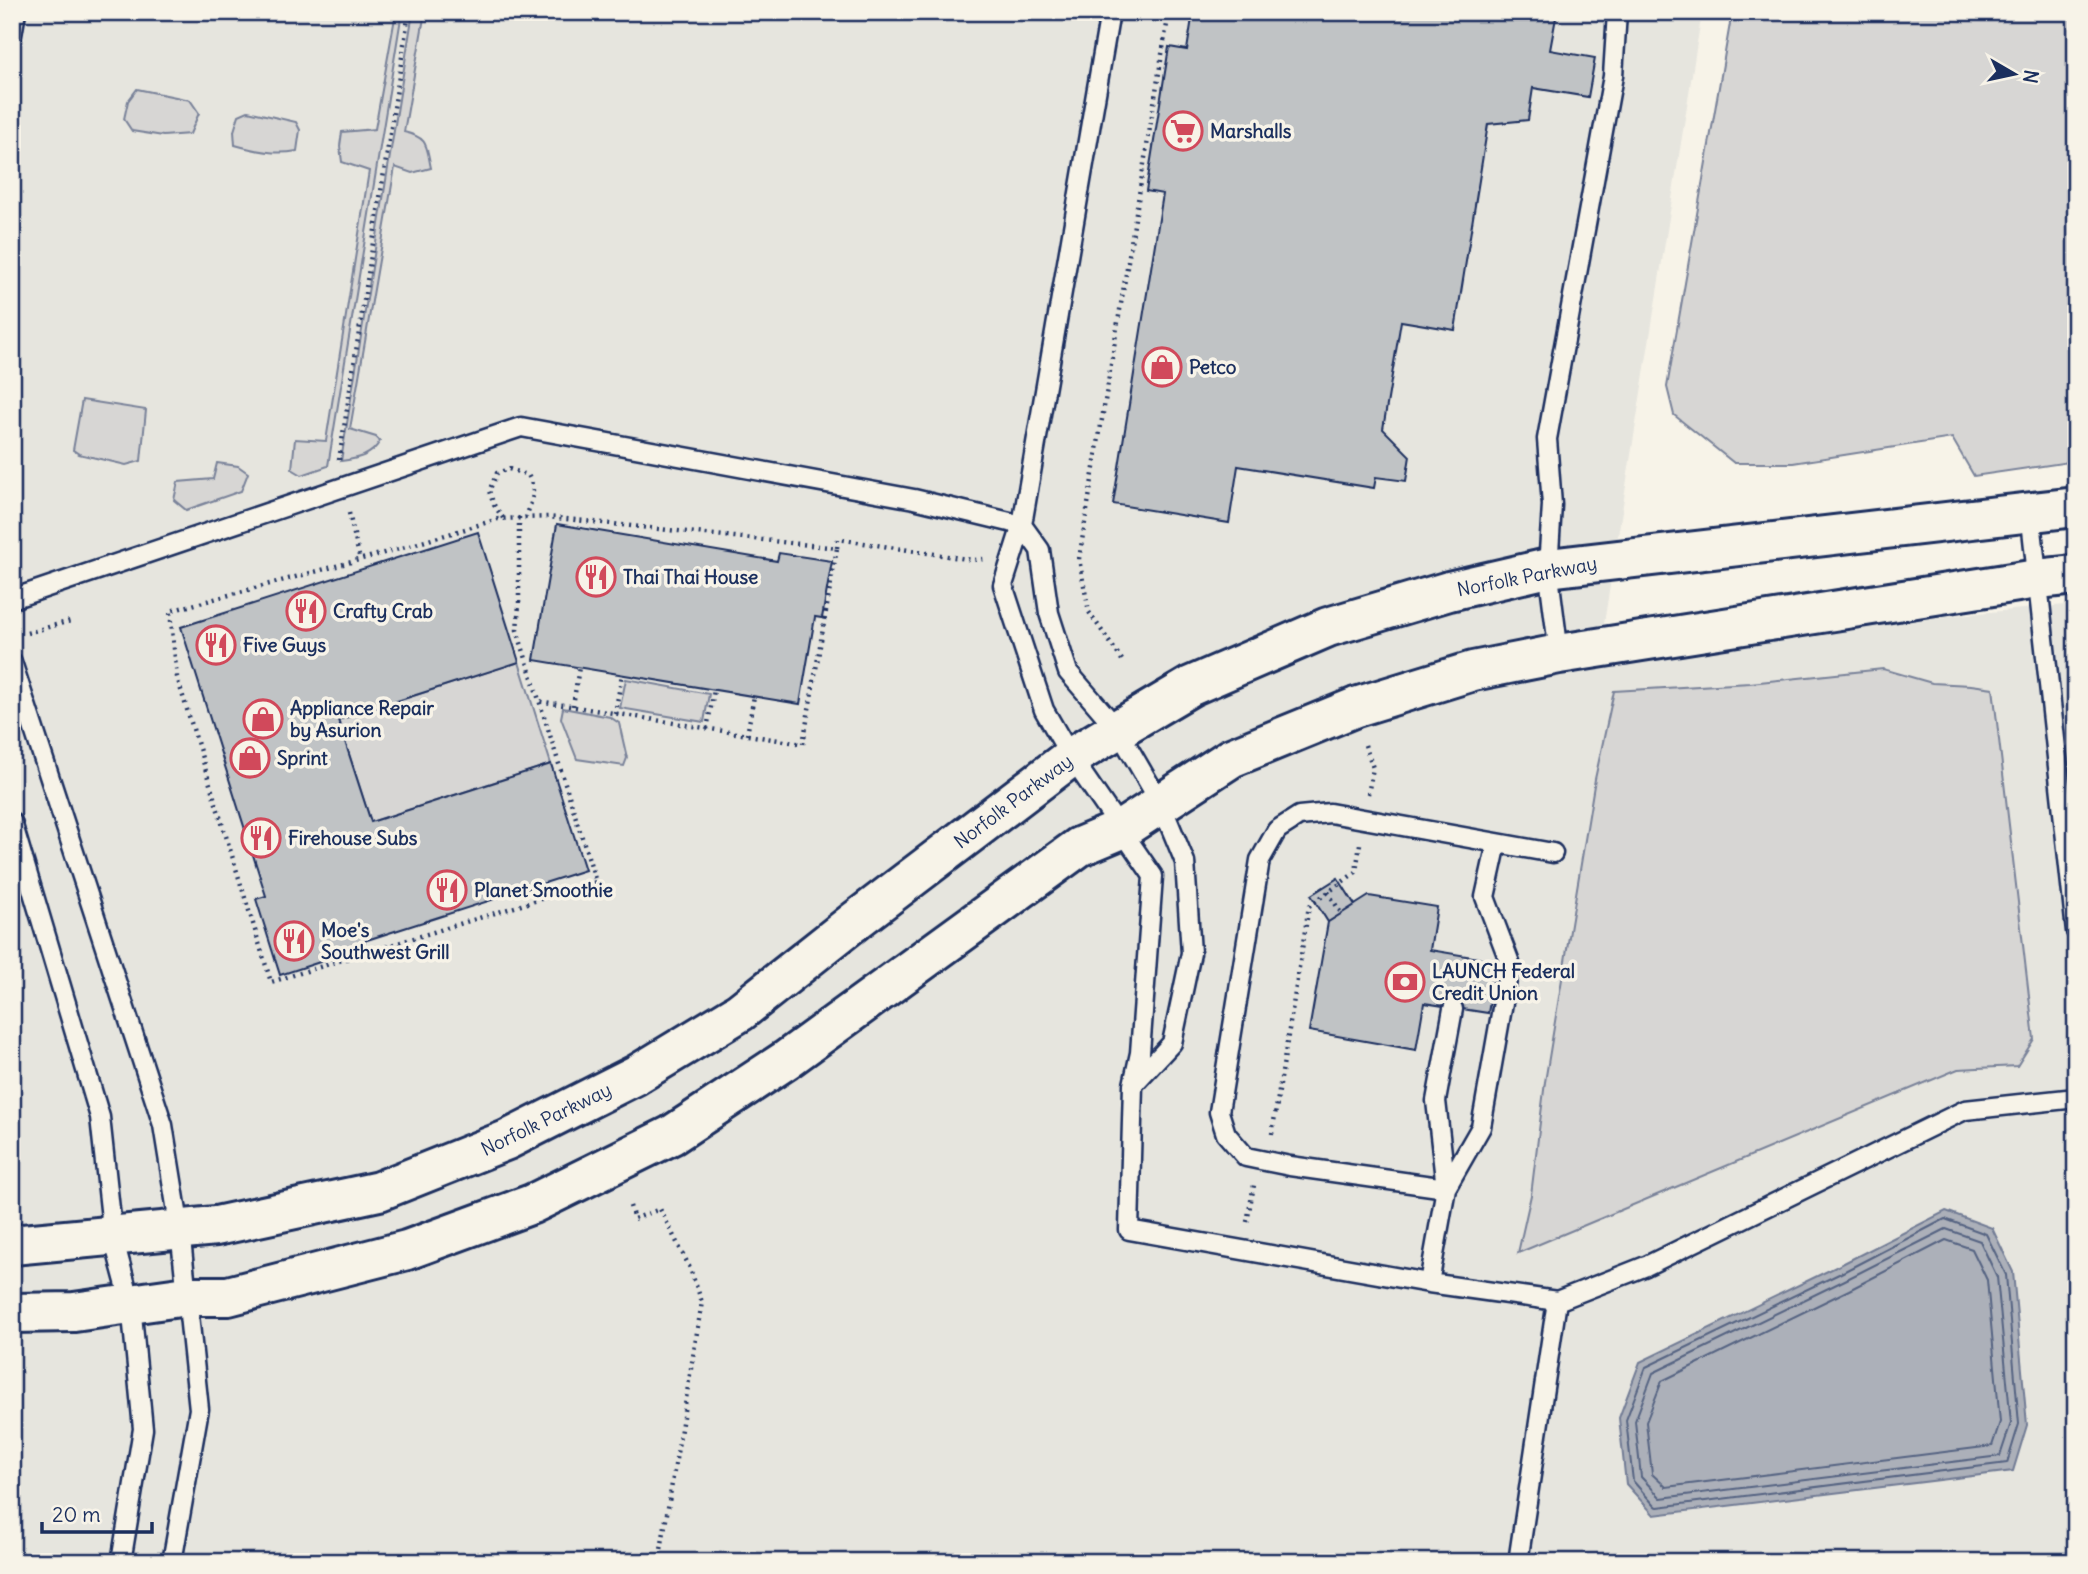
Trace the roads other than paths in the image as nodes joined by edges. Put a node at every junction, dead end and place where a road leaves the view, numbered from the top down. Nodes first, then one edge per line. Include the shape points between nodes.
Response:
1 (16, 12) edge
2 (1110, 12) edge
3 (1617, 12) edge
4 (12, 35) edge
5 (2076, 506) edge
6 (2030, 511) junction
7 (1022, 525) junction
8 (1548, 568) junction
9 (2076, 575) edge
10 (2037, 579) junction
11 (12, 599) edge
12 (1559, 654) junction
13 (12, 662) edge
14 (1118, 730) junction
15 (1071, 757) junction
16 (1161, 804) junction
17 (12, 822) edge
18 (1122, 829) junction
19 (1497, 843) junction
20 (1553, 853) dead end
21 (2076, 931) edge
22 (1453, 1009) dead end
23 (1133, 1085) junction
24 (2076, 1098) edge
25 (1446, 1188) junction
26 (180, 1230) junction
27 (113, 1237) junction
28 (12, 1245) edge
29 (1429, 1283) junction
30 (187, 1296) junction
31 (1558, 1301) junction
32 (131, 1304) junction
33 (12, 1313) edge
34 (121, 1562) edge
35 (172, 1562) edge
36 (1518, 1562) edge

1 - 4 lane
2 - 7 lane
3 - 8 lane via 1613,76 1547,439 1552,505
5 - 6 street, Norfolk Parkway
6 - 8 street, Norfolk Parkway
6 - 10 lane
7 - 11 lane via 914,499 522,427
7 - 14 lane via 1040,550 1049,614 1068,672
7 - 15 lane via 1003,585 1044,710
8 - 12 lane
8 - 14 street, Norfolk Parkway via 1328,627 1191,686
9 - 10 street
10 - 12 street
10 - 21 lane
12 - 16 street via 1473,671 1356,707 1231,758
13 - 26 lane via 163,1125
14 - 15 street, Norfolk Parkway
14 - 16 lane
15 - 18 lane
15 - 26 street, Norfolk Parkway via 740,1012 636,1075 507,1140 379,1191
16 - 18 street
16 - 23 lane via 1185,862 1191,953 1172,1044
17 - 27 lane via 100,1117
18 - 23 lane via 1153,876 1140,1053
18 - 30 street via 1079,847 786,1060 672,1135 532,1203 407,1250 228,1296
19 - 20 lane
19 - 25 lane via 1485,897 1510,963 1481,1127
19 - 25 lane via 1330,813 1299,816 1277,830 1260,860 1219,1112 1226,1134 1246,1157
22 - 25 lane via 1436,1101
23 - 29 lane via 1129,1230
24 - 31 lane via 1965,1110 1646,1266
25 - 29 lane
26 - 27 street, Norfolk Parkway
26 - 30 lane
27 - 28 street, Norfolk Parkway
27 - 32 lane
29 - 31 lane
30 - 32 street
30 - 35 lane via 199,1409
31 - 36 lane
32 - 33 street via 74,1312
32 - 34 lane via 143,1429

